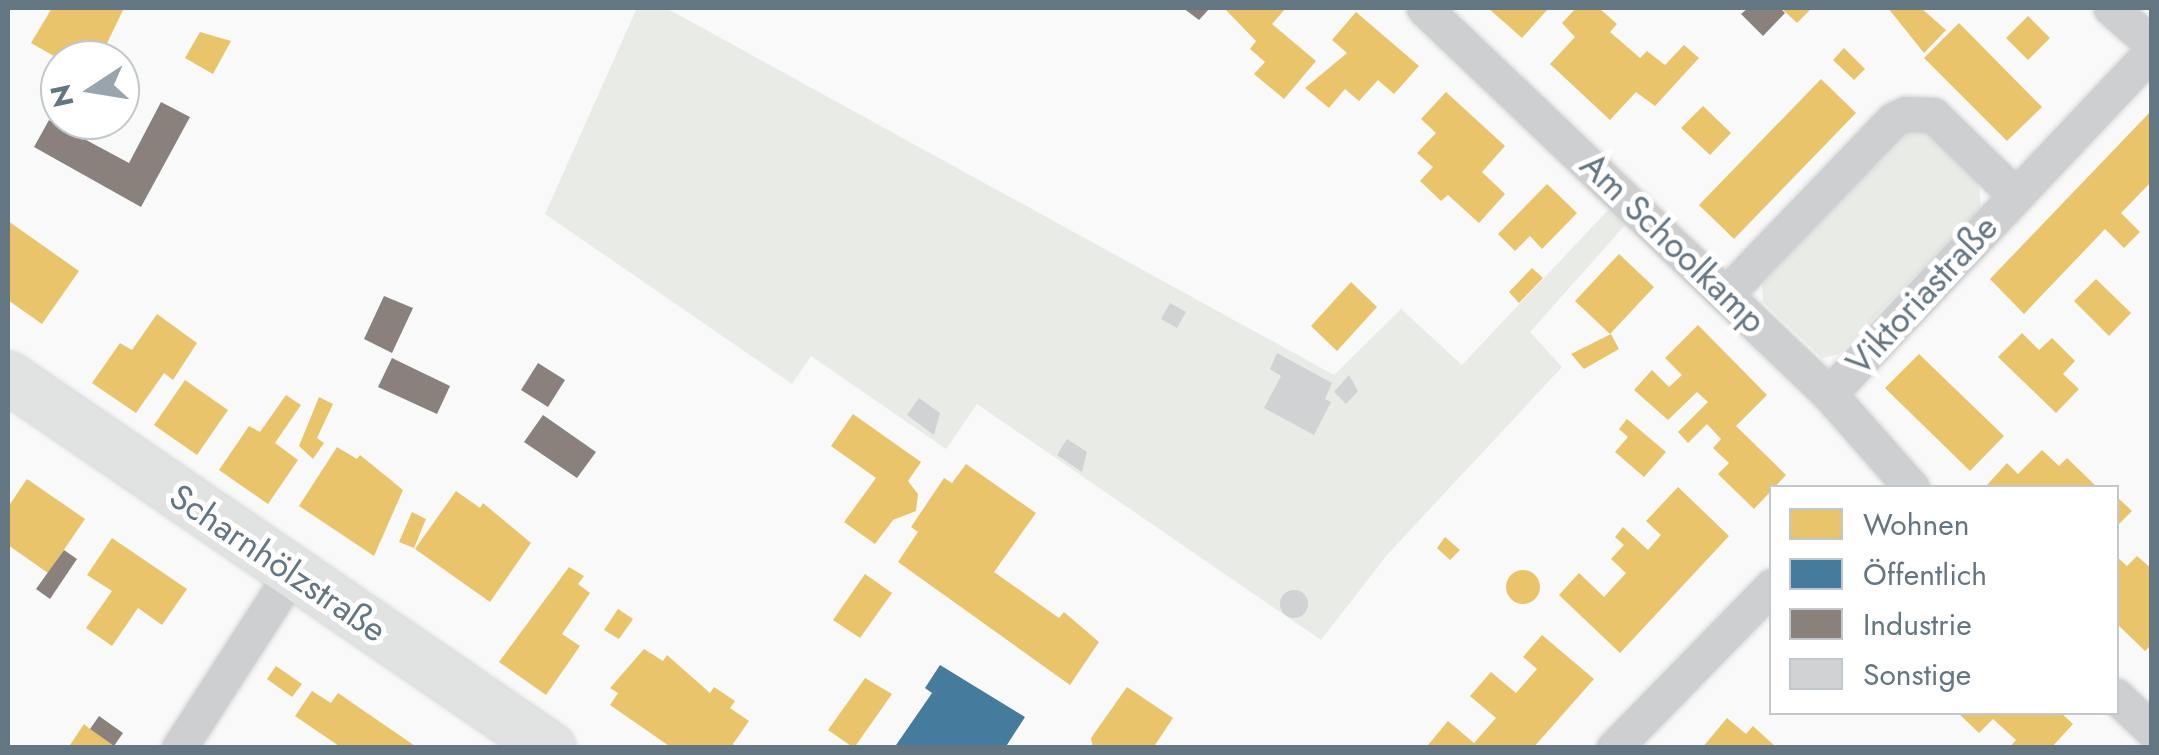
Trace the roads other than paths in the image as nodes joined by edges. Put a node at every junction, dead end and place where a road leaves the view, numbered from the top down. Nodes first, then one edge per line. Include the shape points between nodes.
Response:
1 (1424, 8) edge
2 (2112, 8) edge
3 (2152, 47) edge
4 (2015, 196) junction
5 (1726, 294) junction
6 (8, 376) edge
7 (1829, 394) junction
8 (1890, 480) edge
9 (292, 574) junction
10 (1769, 589) edge
11 (2119, 699) edge
12 (2152, 730) edge
13 (179, 748) edge
14 (550, 748) edge
15 (1614, 748) edge

1 - 5 street, Am Schoolkamp
2 - 3 street
3 - 4 street, Viktoriastraße
4 - 5 street, Viktoriastraße via 1933,115 1906,114
4 - 7 street, Viktoriastraße
5 - 7 street, Am Schoolkamp
6 - 9 main road, Scharnhölzstraße
7 - 8 street, Am Schoolkamp
9 - 13 street
9 - 14 main road, Scharnhölzstraße
10 - 15 street
11 - 12 street

